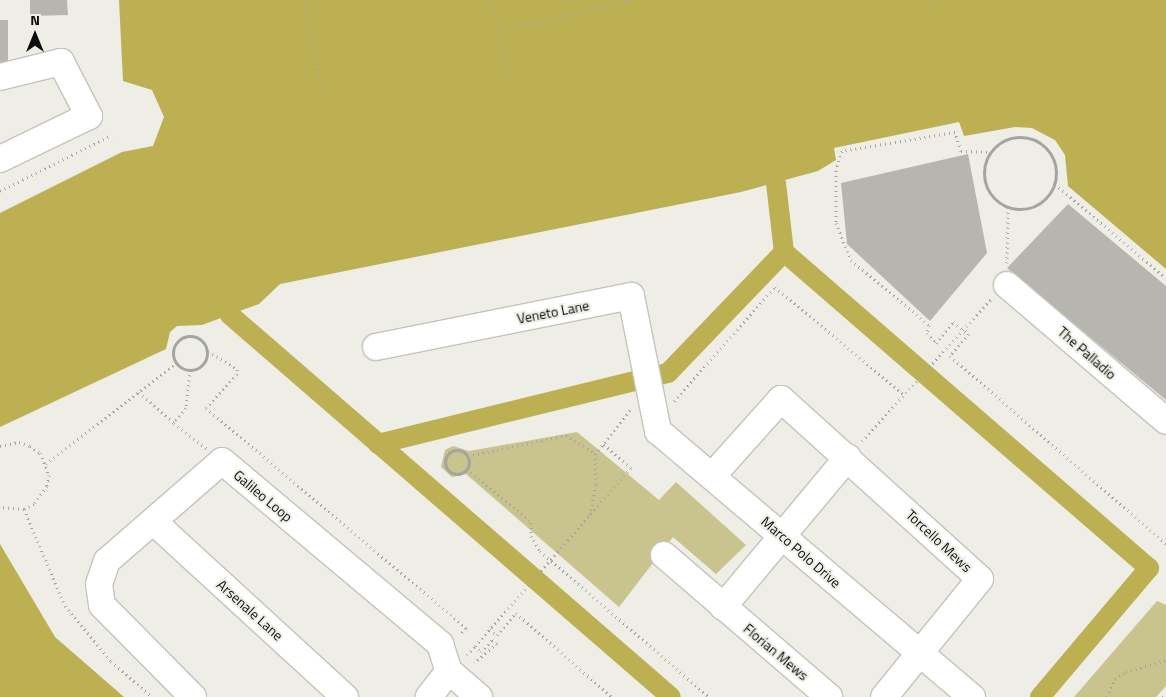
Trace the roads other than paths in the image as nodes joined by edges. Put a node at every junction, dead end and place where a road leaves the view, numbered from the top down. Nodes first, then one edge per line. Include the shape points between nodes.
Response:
1 (0, 77) edge
2 (0, 159) edge
3 (1007, 285) road end
4 (376, 347) dead end
5 (652, 396) joint
6 (1166, 421) edge
7 (848, 457) junction
8 (713, 475) junction
9 (155, 523) junction
10 (781, 536) junction
11 (664, 556) dead end
12 (723, 607) junction
13 (918, 654) junction
14 (458, 668) junction
15 (193, 697) edge
16 (345, 697) edge
17 (429, 697) edge
18 (479, 697) edge
19 (829, 697) edge
20 (884, 697) edge
21 (972, 697) edge

1 - 2 street via 38,71 60,62 89,116
3 - 6 street, The Palladio
4 - 5 street, Veneto Lane via 631,296
5 - 8 street, Marco Polo Drive via 658,431
7 - 8 street via 781,399
7 - 10 street
7 - 13 street, Torcello Mews via 980,579
8 - 10 street, Marco Polo Drive
9 - 14 street, Galileo Loop via 222,461 440,644
9 - 15 street, Galileo Loop via 107,561 98,584 102,605
9 - 16 street, Arsenale Lane
10 - 12 street
10 - 13 street, Marco Polo Drive
11 - 12 street, Florian Mews
12 - 19 street, Florian Mews
13 - 20 street
13 - 21 street, Marco Polo Drive
14 - 17 street
14 - 18 street

